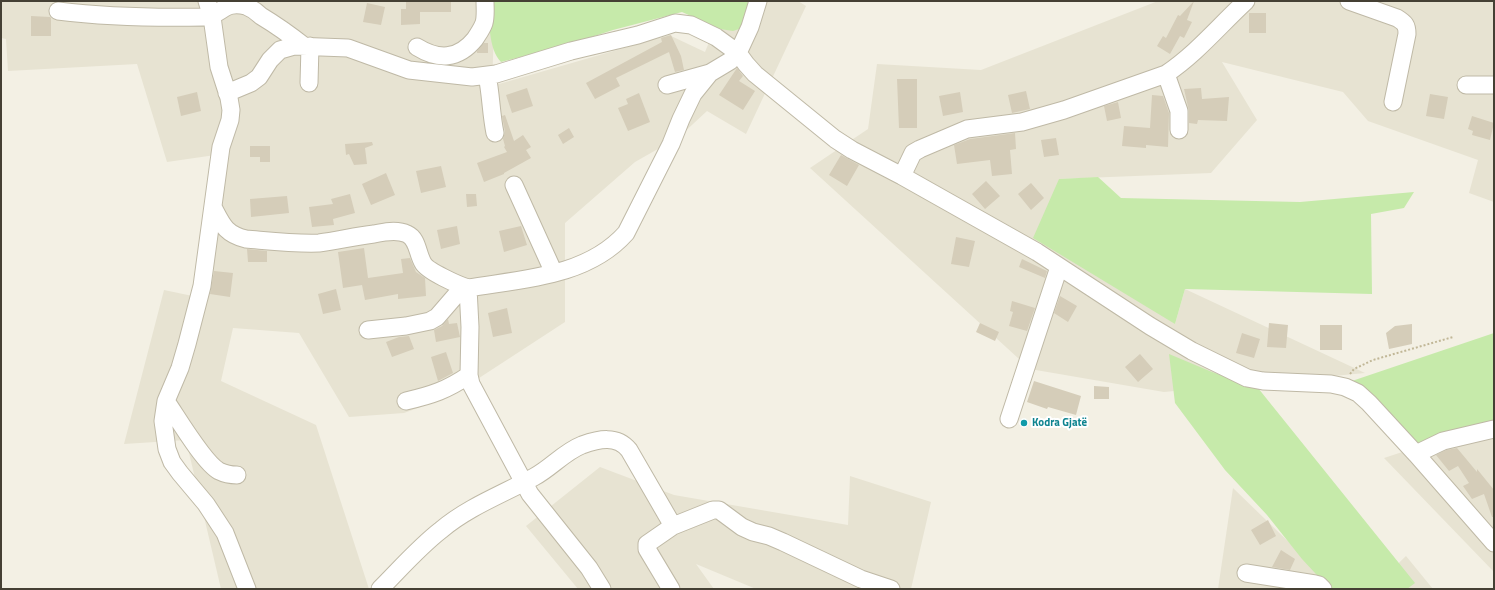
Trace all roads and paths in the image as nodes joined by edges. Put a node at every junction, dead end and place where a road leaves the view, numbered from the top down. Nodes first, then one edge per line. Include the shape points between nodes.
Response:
1 (485, 1) edge
2 (758, 1) edge
3 (1246, 1) edge
4 (1349, 1) edge
5 (209, 9) edge
6 (58, 11) dead end
7 (307, 46) junction
8 (417, 47) dead end
9 (738, 53) junction
10 (710, 73) junction
11 (1166, 74) junction
12 (487, 75) junction
13 (308, 83) dead end
14 (667, 85) dead end
15 (1466, 85) dead end
16 (1494, 85) edge
17 (227, 93) junction
18 (1393, 102) dead end
19 (1179, 130) dead end
20 (494, 133) dead end
21 (902, 176) junction
22 (514, 185) dead end
23 (213, 207) junction
24 (1059, 267) junction
25 (554, 273) junction
26 (468, 288) junction
27 (368, 330) dead end
28 (1453, 337) dead end
29 (469, 375) junction
30 (1339, 386) junction
31 (166, 401) junction
32 (406, 401) dead end
33 (1009, 419) dead end
34 (1494, 429) edge
35 (1416, 454) junction
36 (237, 475) dead end
37 (523, 482) junction
38 (673, 526) junction
39 (1494, 544) edge
40 (1246, 573) dead end
41 (247, 589) edge
42 (380, 589) edge
43 (602, 589) edge
44 (671, 589) edge
45 (891, 589) edge
46 (1323, 589) edge

1 - 8 street via 484,23 480,32 460,52 451,56 441,56 429,54
2 - 9 street via 748,33
3 - 11 street via 1197,50
4 - 18 street via 1398,18 1407,26
5 - 6 street via 132,17
5 - 7 street via 231,4 247,6
5 - 17 street via 219,67
7 - 12 street via 348,48 409,70
7 - 13 street
7 - 17 street via 280,50 259,77
9 - 10 street
9 - 12 street via 700,28 675,23
9 - 21 street via 755,74 835,139
10 - 14 street
10 - 25 street via 687,105 672,144 626,232 604,252
11 - 19 street via 1179,111
11 - 21 street via 1022,122 967,129 914,153
12 - 20 street
15 - 16 street
17 - 23 street via 231,110 230,120 221,147
21 - 24 street
22 - 25 street
23 - 26 street via 227,231 246,239 308,243 391,231 407,234 413,239 422,263 427,268
23 - 31 street via 196,312 180,368
24 - 30 street via 1186,348 1232,372 1263,381
24 - 33 street
25 - 26 street
26 - 27 street via 456,295 437,317 430,321
26 - 29 street
28 - 30 path via 1373,360 1354,369
29 - 32 street via 440,392
29 - 37 street via 476,395
30 - 35 street via 1345,386 1358,393
31 - 36 street via 208,461 218,471
31 - 41 street via 163,430 172,462 206,504 224,534
34 - 35 street via 1443,441
35 - 39 street
37 - 38 street via 534,478 582,446 614,440 624,444 629,450
37 - 42 street via 442,528
37 - 43 street via 540,508 589,568
38 - 44 street via 649,542 647,547
38 - 45 street via 719,510 742,527 783,542 861,579
40 - 46 street via 1315,584

